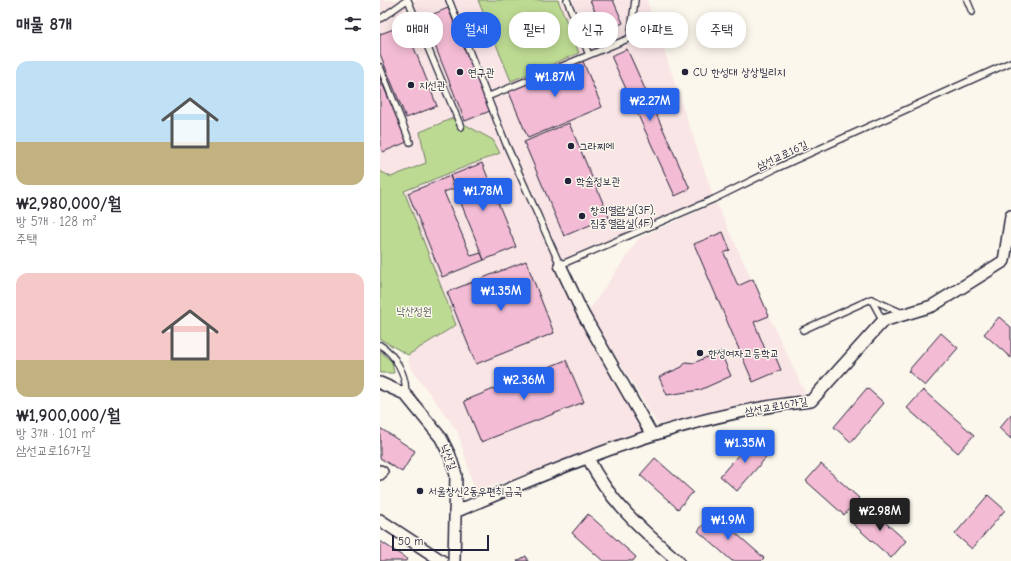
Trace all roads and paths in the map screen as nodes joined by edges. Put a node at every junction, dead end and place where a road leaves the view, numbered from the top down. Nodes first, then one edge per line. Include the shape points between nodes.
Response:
1 (408, 0) edge
2 (449, 0) edge
3 (567, 0) edge
4 (635, 0) edge
5 (967, 0) edge
6 (972, 12) dead end
7 (380, 19) edge
8 (589, 55) junction
9 (1011, 62) edge
10 (380, 67) edge
11 (488, 97) junction
12 (460, 128) dead end
13 (410, 142) dead end
14 (1011, 216) edge
15 (560, 265) junction
16 (871, 299) junction
17 (932, 306) junction
18 (883, 321) junction
19 (803, 330) dead end
20 (380, 345) edge
21 (380, 383) edge
22 (405, 394) junction
23 (652, 435) junction
24 (588, 458) junction
25 (380, 471) edge
26 (380, 474) edge
27 (455, 512) junction
28 (380, 520) edge
29 (442, 561) edge
30 (454, 561) edge
31 (678, 561) edge

1 - 7 lane
1 - 12 lane
2 - 11 lane
3 - 8 lane
4 - 8 lane via 630,38
5 - 6 lane
8 - 11 lane
9 - 15 lane, 삼선교로16길 via 714,199
10 - 13 lane
11 - 15 lane
14 - 17 street via 1004,261
15 - 23 street via 583,314
16 - 17 lane via 900,312
16 - 18 lane
16 - 19 lane
17 - 18 street
18 - 23 street, 삼선교로16가길 via 811,401 779,404
20 - 22 lane via 397,363 406,386
21 - 22 street, 낙산길
22 - 27 street, 낙산길 via 441,438 450,456 456,475
23 - 24 street, 삼선교로16가길
24 - 27 street, 삼선교로16가길 via 538,476
24 - 31 street via 598,478 638,526
25 - 26 street
27 - 30 street, 낙산길
28 - 29 street

